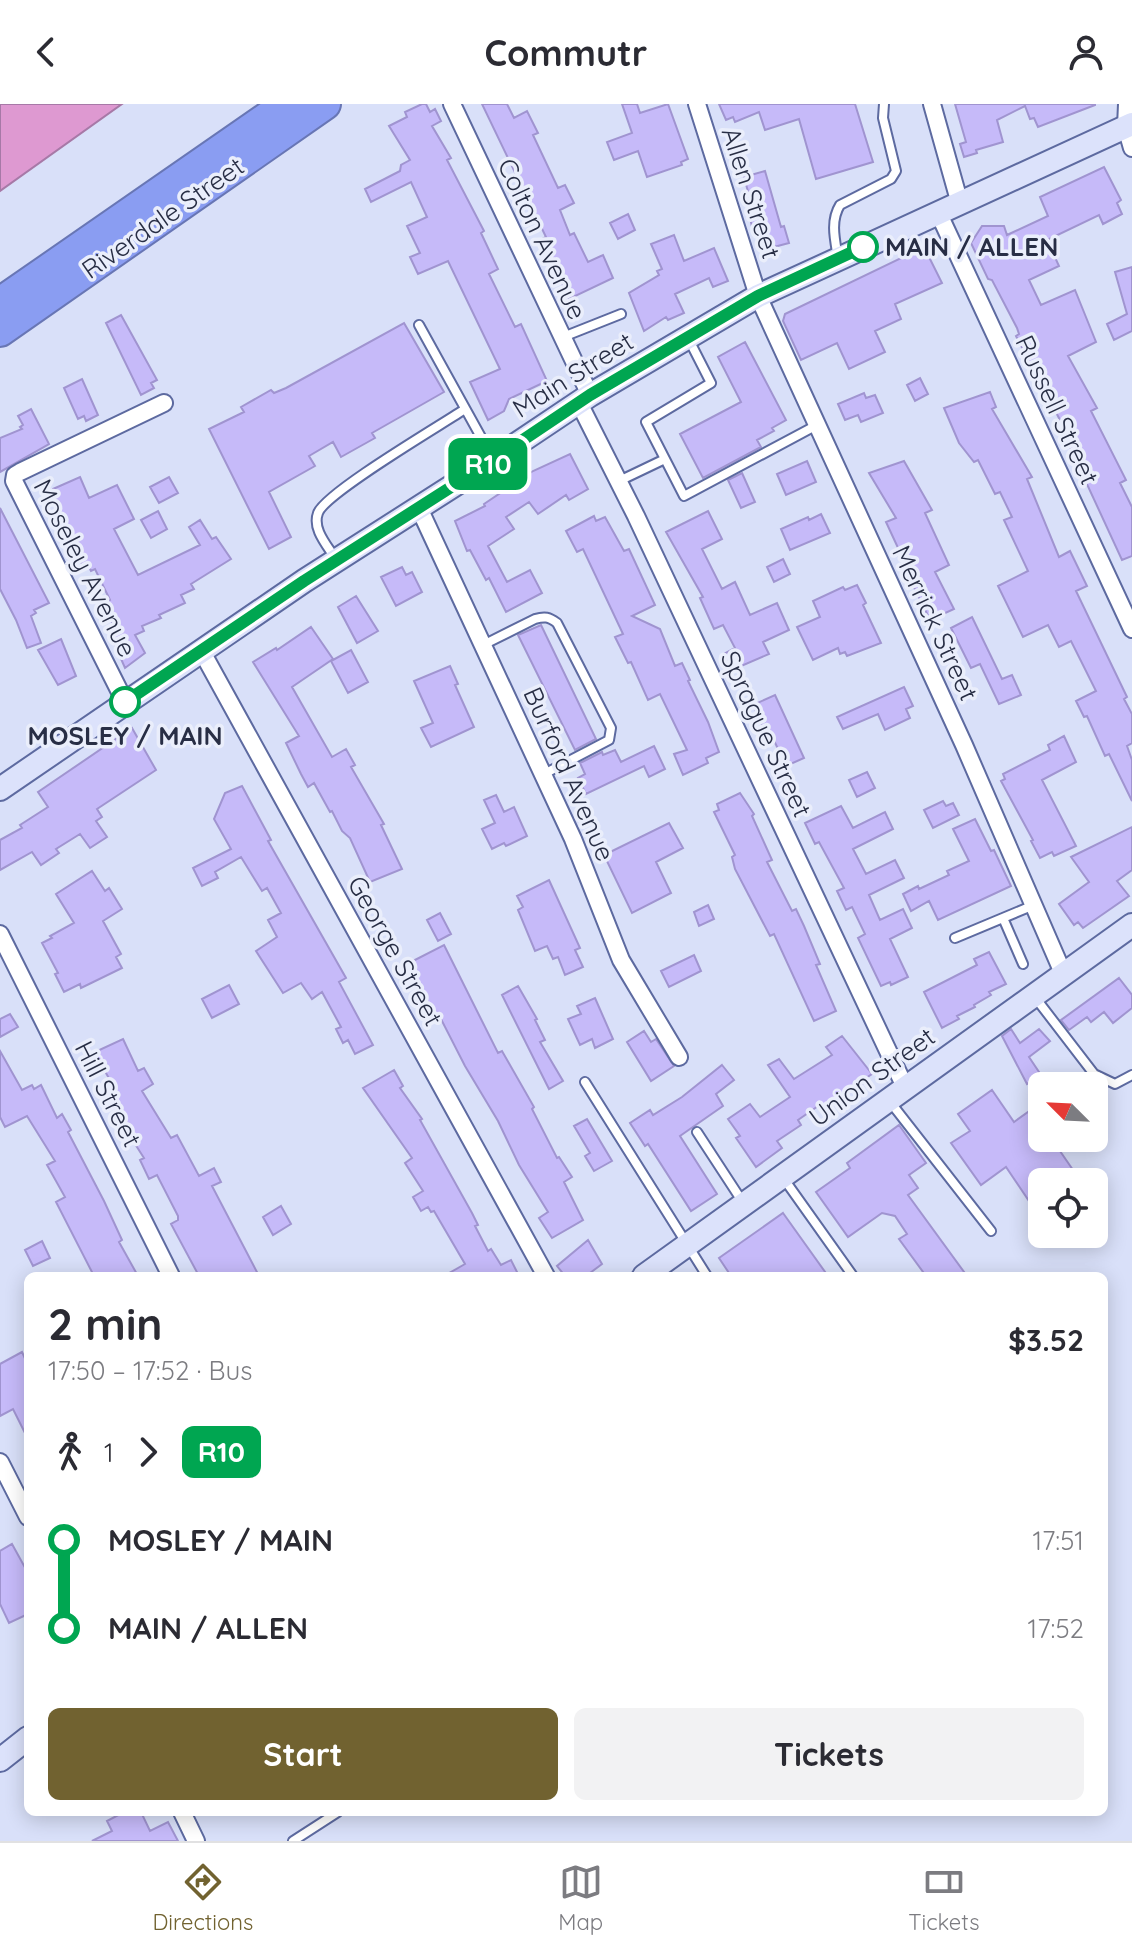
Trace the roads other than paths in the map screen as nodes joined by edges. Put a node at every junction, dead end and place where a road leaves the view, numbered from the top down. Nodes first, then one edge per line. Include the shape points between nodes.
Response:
1 (287, 104) edge
2 (325, 104) edge
3 (452, 104) edge
4 (697, 104) edge
5 (884, 104) edge
6 (932, 104) edge
7 (1127, 104) edge
8 (1130, 133) edge
9 (960, 204) junction
10 (938, 212) junction
11 (838, 259) junction
12 (758, 296) junction
13 (0, 303) edge
14 (621, 314) dead end
15 (419, 325) dead end
16 (0, 331) edge
17 (562, 337) junction
18 (688, 337) junction
19 (584, 399) junction
20 (164, 403) dead end
21 (465, 409) junction
22 (817, 425) junction
23 (665, 459) junction
24 (494, 460) junction
25 (619, 481) junction
26 (419, 508) junction
27 (337, 561) junction
28 (1132, 629) edge
29 (483, 645) junction
30 (201, 650) junction
31 (125, 702) junction
32 (544, 774) junction
33 (0, 789) edge
34 (1034, 905) junction
35 (1003, 918) junction
36 (1132, 925) edge
37 (0, 934) edge
38 (955, 938) dead end
39 (1023, 964) dead end
40 (1063, 973) junction
41 (1034, 995) junction
42 (679, 1057) dead end
43 (1132, 1075) edge
44 (585, 1082) dead end
45 (896, 1093) junction
46 (697, 1132) dead end
47 (782, 1176) junction
48 (744, 1204) junction
49 (991, 1231) dead end
50 (687, 1246) junction
51 (169, 1272) edge
52 (544, 1272) edge
53 (650, 1272) edge
54 (704, 1272) edge
55 (850, 1272) edge
56 (0, 1462) edge
57 (24, 1509) edge
58 (24, 1741) edge
59 (0, 1760) edge
60 (184, 1816) edge
61 (332, 1816) edge
62 (196, 1841) edge
63 (293, 1841) edge

1 - 13 highway, Riverdale Street
2 - 16 highway, Riverdale Street
3 - 17 street, Colton Avenue
4 - 12 street, Allen Street
5 - 11 lane via 896,171 836,211
6 - 9 street
7 - 8 street
8 - 9 street, Main Street
9 - 10 street, Main Street
10 - 11 street, Main Street
10 - 28 street, Russell Street
11 - 12 street, Main Street
12 - 18 street, Main Street
12 - 22 street, Merrick Street
14 - 17 lane
15 - 21 lane
17 - 19 street, Colton Avenue
18 - 19 street, Main Street
18 - 23 lane via 711,383 646,422
19 - 24 street, Main Street
19 - 25 street, Sprague Street
20 - 31 street, Moseley Avenue via 20,472 14,481
21 - 24 lane
21 - 27 lane via 323,505 319,531
22 - 23 lane via 684,496
22 - 34 street, Merrick Street
23 - 25 lane
24 - 26 street, Main Street
25 - 45 street, Sprague Street
26 - 27 street, Main Street
26 - 29 street, Burford Avenue
27 - 30 street, Main Street
29 - 32 street, Burford Avenue
29 - 32 lane via 535,619 551,618 611,728 609,740
30 - 31 street, Main Street
30 - 52 street, George Street
31 - 33 street, Main Street
32 - 42 street, Burford Avenue via 621,960
34 - 35 lane
34 - 40 street, Merrick Street
35 - 38 lane
35 - 39 lane
36 - 40 street, Union Street
37 - 51 street, Hill Street
40 - 41 street, Union Street
41 - 43 lane via 1094,1074 1115,1084
41 - 45 street, Union Street
44 - 50 lane
45 - 47 street, Union Street
45 - 49 lane
46 - 48 lane
47 - 48 street, Union Street
47 - 55 lane
48 - 50 street, Union Street
50 - 53 street, Union Street
50 - 54 lane
56 - 57 street
58 - 59 street
60 - 62 street
61 - 63 lane

